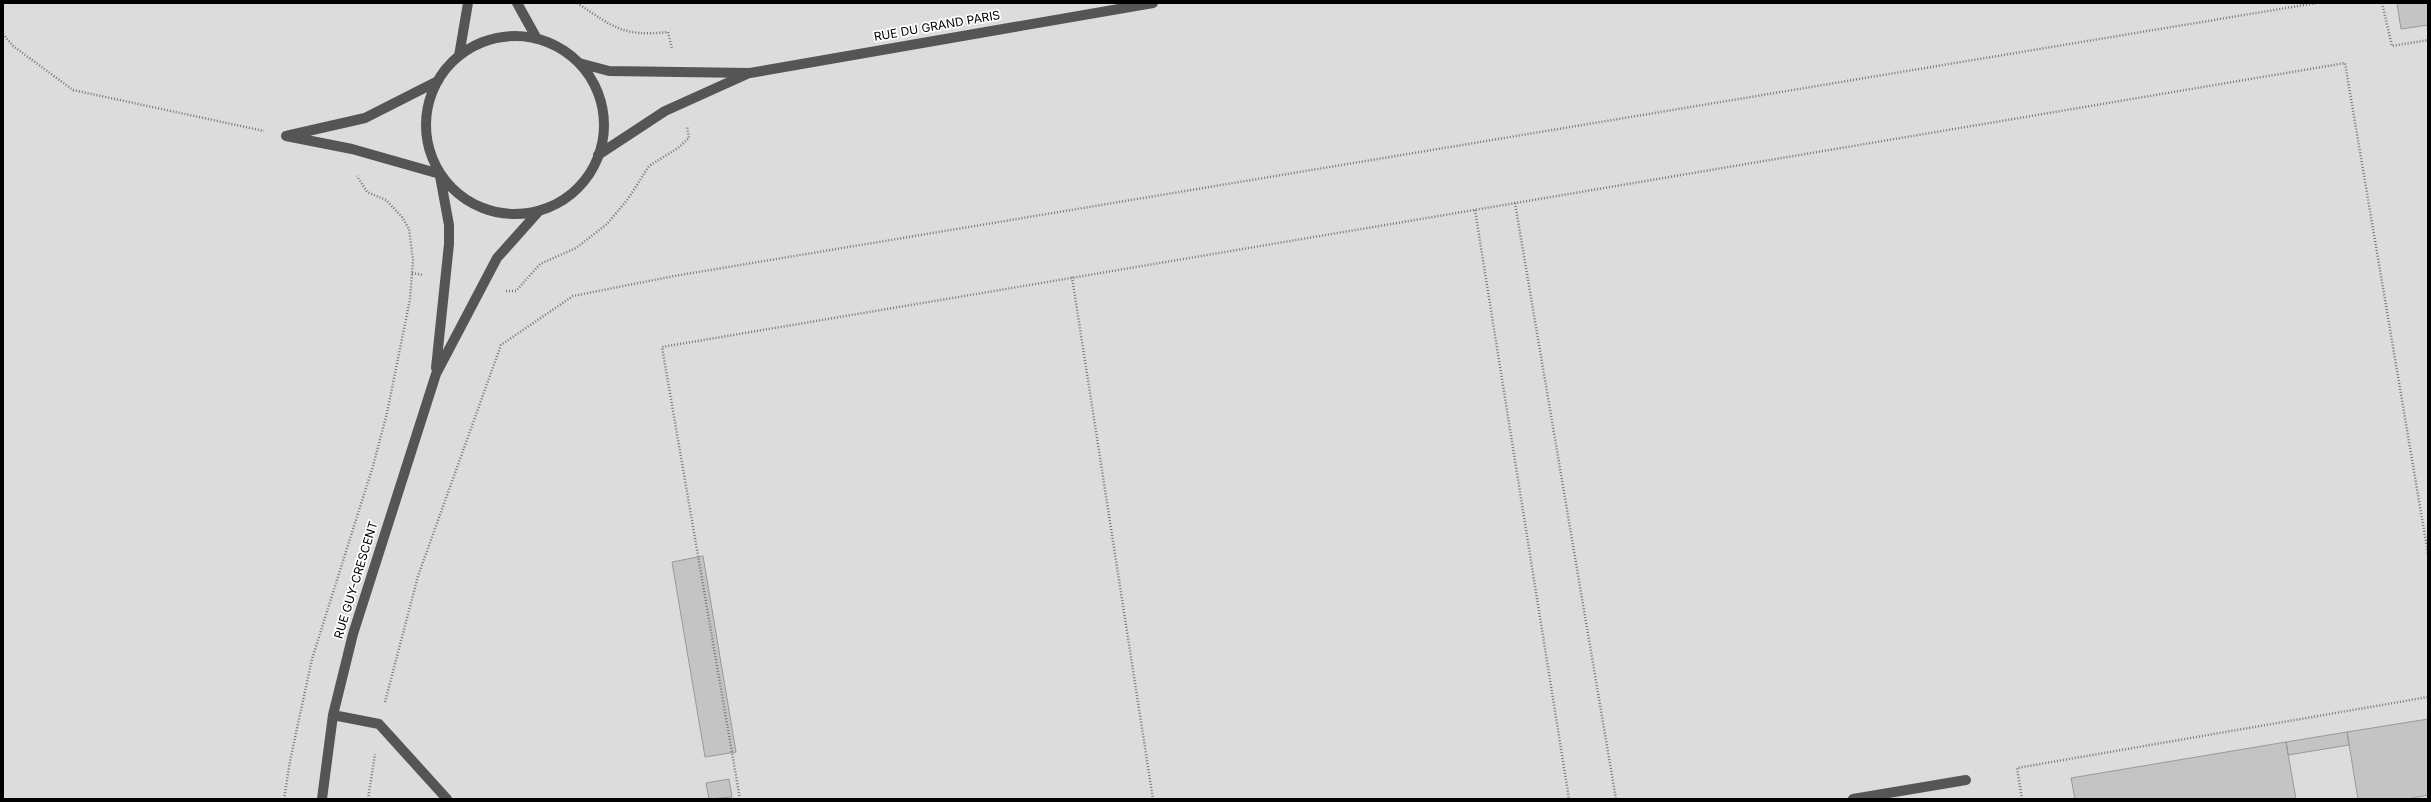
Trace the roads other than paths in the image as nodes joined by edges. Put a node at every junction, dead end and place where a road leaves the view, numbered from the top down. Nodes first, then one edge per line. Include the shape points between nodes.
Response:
1 (468, 3) edge
2 (517, 3) edge
3 (1153, 3) edge
4 (537, 39) junction
5 (459, 56) junction
6 (579, 63) junction
7 (750, 73) junction
8 (438, 81) junction
9 (598, 155) junction
10 (440, 174) junction
11 (539, 211) junction
12 (436, 374) junction
13 (333, 715) junction
14 (1966, 780) dead end
15 (322, 799) edge
16 (447, 799) edge
17 (1853, 799) edge

1 - 5 street
2 - 4 street
3 - 7 street, RUE DU GRAND PARIS
4 - 5 street via 521,37 488,41
4 - 6 street via 560,49
5 - 8 street
6 - 7 street, RUE DU GRAND PARIS via 609,71
6 - 9 street via 595,86 603,113 604,128
7 - 9 street, RUE DU GRAND PARIS via 665,111
8 - 10 street via 429,99 426,118 431,157
8 - 10 street via 365,118 286,136 352,149
9 - 11 street via 589,174 576,190 559,203
10 - 11 street via 454,191 476,206 507,214
10 - 12 street, RUE GUY-CRESCENT via 449,225 449,244
11 - 12 street, RUE GUY-CRESCENT via 496,258
12 - 13 street, RUE GUY-CRESCENT via 353,634
13 - 15 street, RUE GUY-CRESCENT
13 - 16 street via 379,724
14 - 17 street

